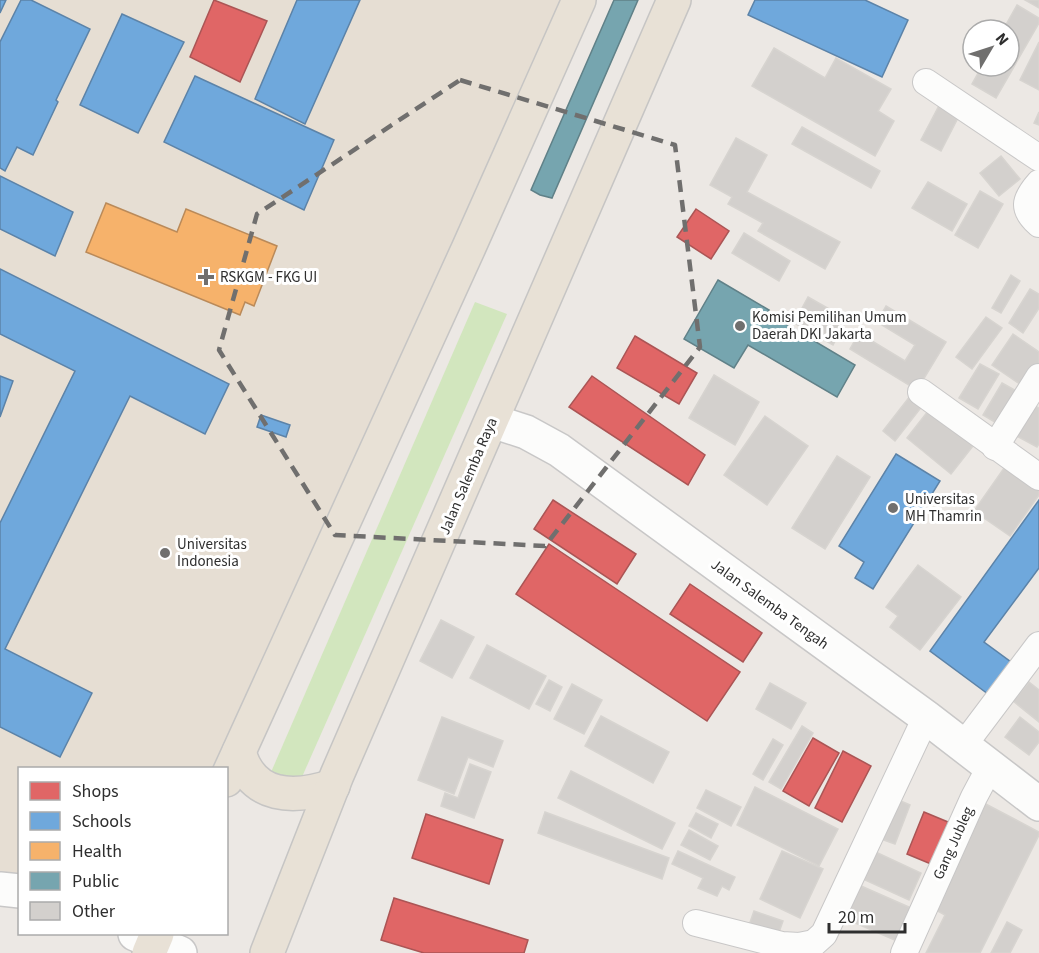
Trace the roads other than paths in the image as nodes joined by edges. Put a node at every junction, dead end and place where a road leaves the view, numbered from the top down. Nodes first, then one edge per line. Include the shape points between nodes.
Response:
1 (579, 0) edge
2 (674, 0) edge
3 (926, 82) dead end
4 (1039, 158) edge
5 (1039, 183) edge
6 (1039, 224) edge
7 (1039, 377) edge
8 (921, 392) dead end
9 (492, 421) junction
10 (995, 447) junction
11 (1039, 477) edge
12 (1039, 645) edge
13 (926, 717) junction
14 (963, 746) junction
15 (233, 766) edge
16 (990, 767) junction
17 (333, 786) junction
18 (1039, 804) edge
19 (0, 889) edge
20 (18, 891) edge
21 (696, 923) dead end
22 (267, 953) edge
23 (904, 953) edge

1 - 15 main road
2 - 9 main road, Jalan Salemba Raya
3 - 4 street
5 - 6 street via 1026,207
7 - 10 street
8 - 10 street
9 - 13 main road, Jalan Salemba Tengah via 526,432 559,450
9 - 17 main road, Jalan Salemba Raya
10 - 11 street
12 - 14 street
13 - 14 main road, Jalan Salemba Tengah
13 - 21 street via 824,934 814,943 782,945
14 - 16 main road, Jalan Salemba Tengah
15 - 17 main road via 278,792 314,793
16 - 18 main road, Jalan Salemba Tengah
16 - 23 street, Gang Jubleg
17 - 22 main road, Jalan Salemba Raya
19 - 20 main road

